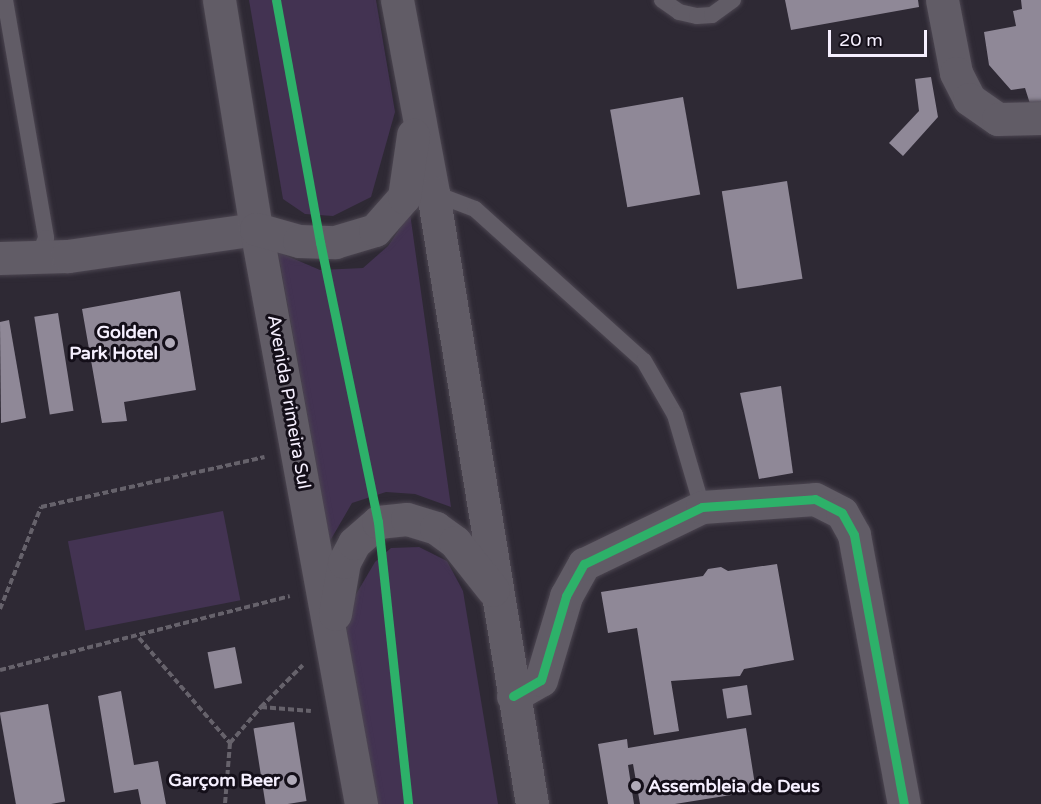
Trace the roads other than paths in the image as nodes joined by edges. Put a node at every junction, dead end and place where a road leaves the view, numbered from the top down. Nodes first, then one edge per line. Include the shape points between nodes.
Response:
1 (5, 0) edge
2 (219, 0) edge
3 (397, 0) edge
4 (662, 0) edge
5 (733, 0) edge
6 (942, 0) edge
7 (417, 115) junction
8 (1041, 118) edge
9 (433, 193) junction
10 (256, 230) junction
11 (0, 258) edge
12 (38, 258) junction
13 (702, 507) junction
14 (496, 594) junction
15 (332, 636) junction
16 (513, 696) junction
17 (361, 804) edge
18 (532, 804) edge
19 (904, 804) edge

1 - 12 lane via 46,238
2 - 10 main road, Avenida Primeira Sul
3 - 7 main road
4 - 5 lane via 679,12 697,16 712,15
6 - 8 main road via 956,73 969,99 998,119
7 - 9 main road
7 - 10 main road via 404,197 375,230 334,242 299,241
9 - 13 lane via 475,209 644,361 675,415
9 - 14 main road
10 - 12 main road
10 - 15 main road, Avenida Primeira Sul
11 - 12 main road
13 - 16 main road via 584,564 566,597 541,680
13 - 19 main road via 815,499 842,513 854,536
14 - 15 main road via 454,542 436,528 407,519 378,522 354,543 344,562
14 - 16 main road
15 - 17 main road, Avenida Primeira Sul
16 - 18 main road

